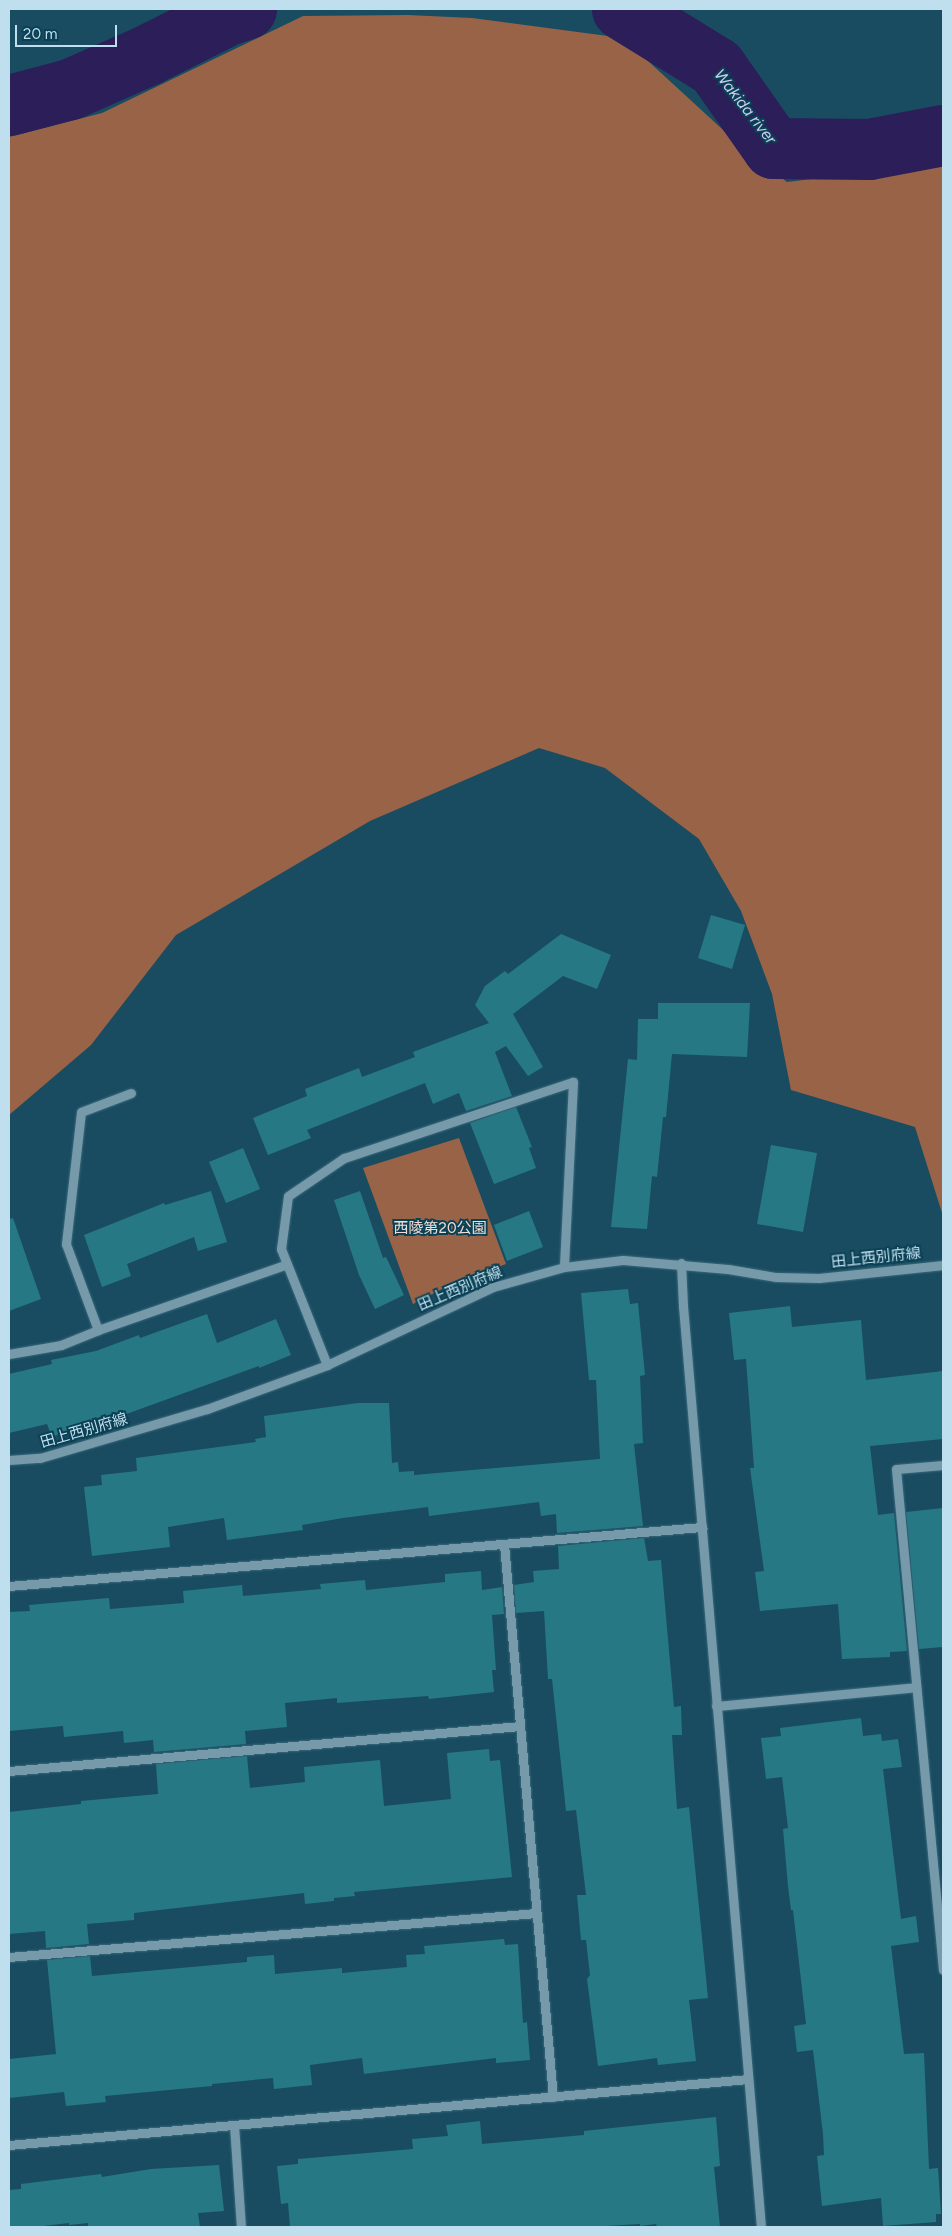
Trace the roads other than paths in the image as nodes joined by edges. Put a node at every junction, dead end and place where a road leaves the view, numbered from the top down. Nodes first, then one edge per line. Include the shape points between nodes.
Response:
1 (131, 1093) dead end
2 (287, 1264) junction
3 (681, 1264) junction
4 (943, 1265) edge
5 (564, 1268) junction
6 (98, 1330) junction
7 (9, 1354) edge
8 (326, 1365) junction
9 (9, 1460) edge
10 (943, 1465) edge
11 (702, 1527) junction
12 (504, 1544) junction
13 (9, 1586) edge
14 (916, 1687) junction
15 (716, 1706) junction
16 (520, 1726) junction
17 (9, 1771) edge
18 (536, 1913) junction
19 (9, 1957) edge
20 (943, 1970) edge
21 (748, 2079) junction
22 (553, 2097) junction
23 (234, 2125) junction
24 (9, 2145) edge
25 (242, 2227) edge
26 (762, 2227) edge

1 - 6 street via 81,1112 66,1244
2 - 5 street via 281,1249 288,1196 344,1158 573,1082
2 - 6 street
2 - 8 street
3 - 4 street, 田上西別府線 via 776,1278 819,1278
3 - 5 street, 田上西別府線 via 623,1260
3 - 11 street
5 - 8 street, 田上西別府線 via 493,1287
6 - 7 street via 62,1346
8 - 9 street, 田上西別府線 via 207,1409 93,1445 40,1458
10 - 14 street via 896,1469
11 - 12 street
11 - 15 street
12 - 13 street
12 - 16 street
14 - 15 street
14 - 20 street
15 - 21 street
16 - 17 street
16 - 18 street
18 - 19 street
18 - 22 street
21 - 22 street
21 - 26 street
22 - 23 street
23 - 24 street
23 - 25 street

